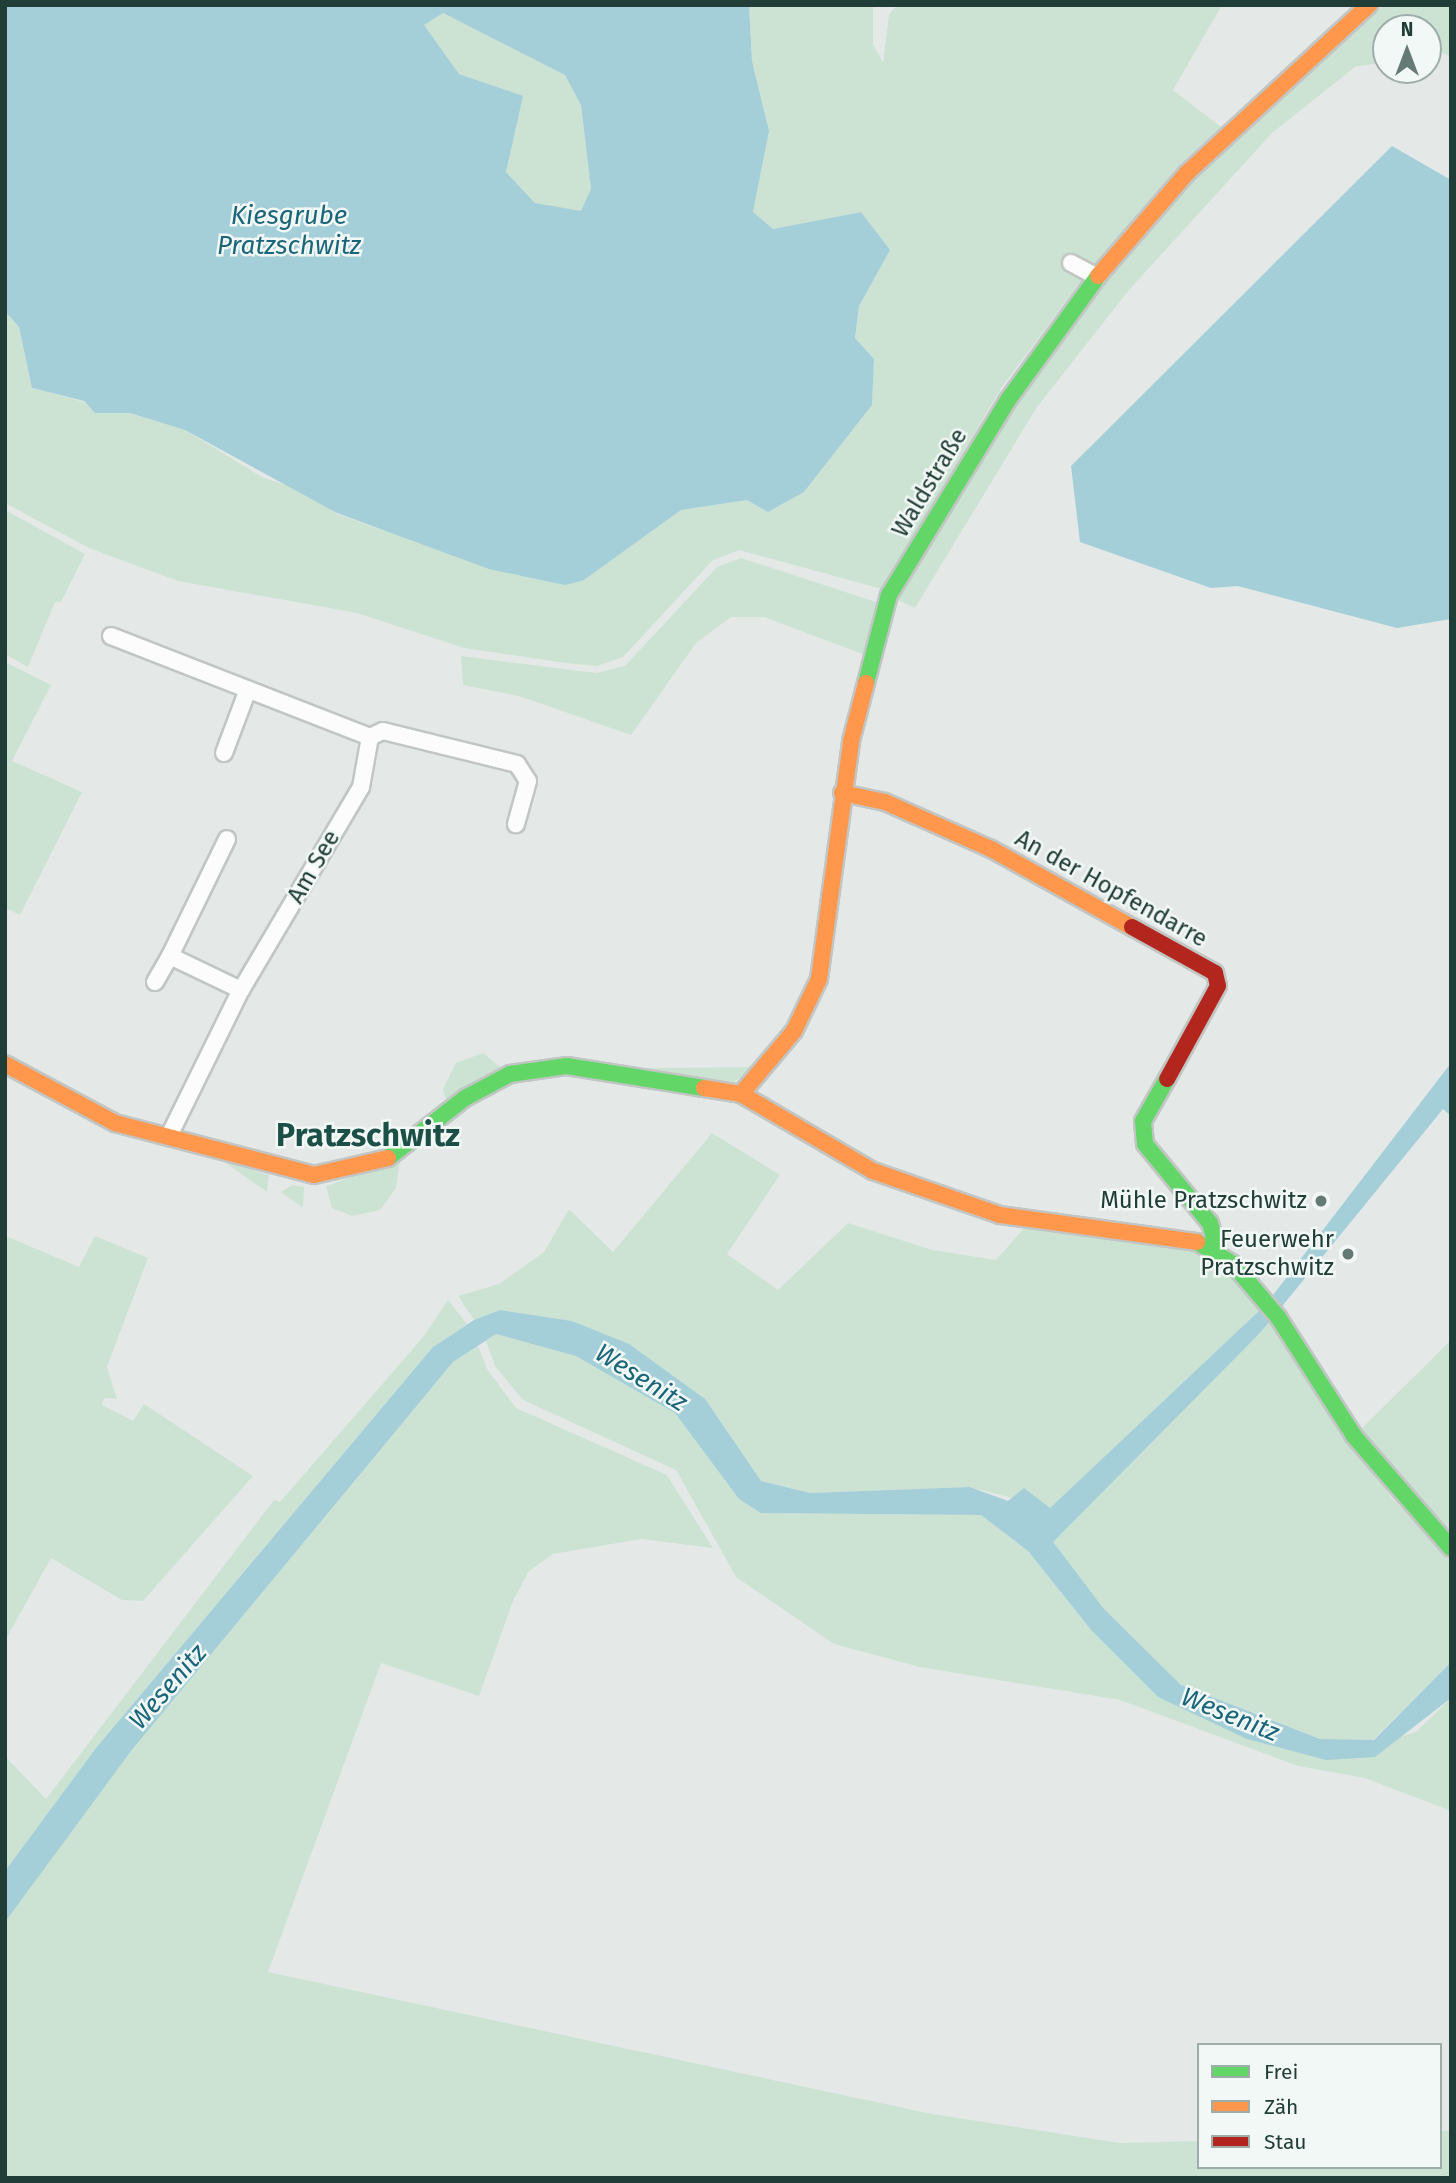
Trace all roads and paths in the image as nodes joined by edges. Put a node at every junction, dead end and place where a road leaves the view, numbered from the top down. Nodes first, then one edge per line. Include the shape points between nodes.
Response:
1 (1369, 5) edge
2 (1071, 263) dead end
3 (1097, 277) junction
4 (111, 636) dead end
5 (247, 692) junction
6 (370, 737) junction
7 (224, 753) dead end
8 (842, 793) junction
9 (516, 824) dead end
10 (227, 839) dead end
11 (170, 956) junction
12 (155, 982) dead end
13 (241, 990) junction
14 (5, 1064) edge
15 (741, 1094) junction
16 (170, 1134) junction
17 (1217, 1250) junction
18 (1451, 1548) edge

1 - 3 street, Waldstraße via 1187,173
2 - 3 street
3 - 8 street, Waldstraße via 1008,400 889,595
4 - 5 street
5 - 6 street
5 - 7 street
6 - 9 street via 383,731 517,764 528,781
6 - 13 street, Am See via 361,787
8 - 15 street, Waldstraße via 819,979 794,1031
8 - 17 street, An der Hopfendarre via 885,802 991,849 1215,973 1219,986 1143,1121 1145,1144 1210,1223
10 - 11 street
11 - 12 street
11 - 13 street
13 - 16 street, Am See
14 - 16 street via 96,1115
15 - 16 street via 544,1067 489,1083 381,1164 340,1175 297,1172
15 - 17 street via 873,1171 1000,1215 1201,1243
17 - 18 street via 1278,1317 1354,1436

